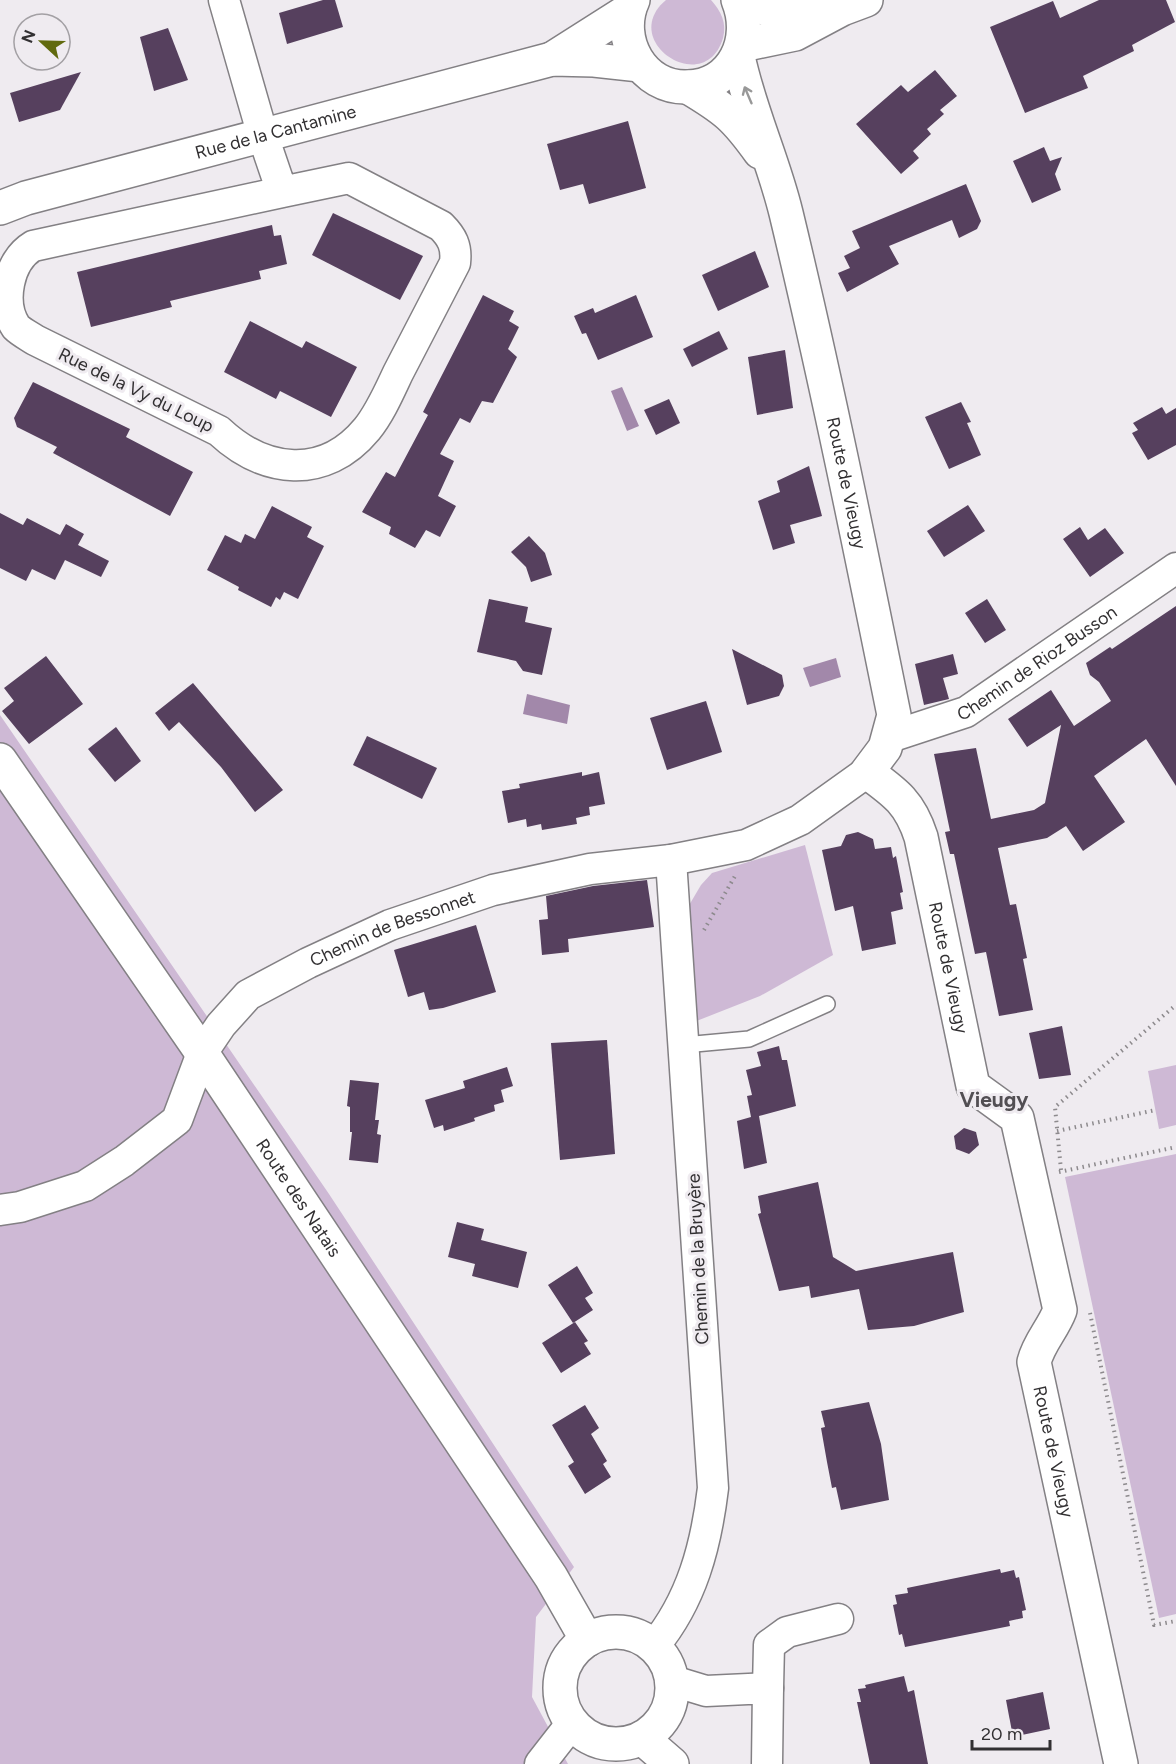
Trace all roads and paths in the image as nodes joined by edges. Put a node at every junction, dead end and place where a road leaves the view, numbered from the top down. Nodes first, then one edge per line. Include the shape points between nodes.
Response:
1 (224, 0) edge
2 (739, 1) edge
3 (854, 4) edge
4 (631, 5) edge
5 (740, 51) junction
6 (552, 59) junction
7 (640, 65) junction
8 (688, 87) junction
9 (263, 136) junction
10 (773, 170) junction
11 (282, 192) junction
12 (0, 208) edge
13 (1176, 568) edge
14 (890, 737) junction
15 (0, 760) edge
16 (867, 772) junction
17 (754, 841) junction
18 (671, 860) junction
19 (702, 934) dead end
20 (827, 1004) dead end
21 (1176, 1005) edge
22 (684, 1045) junction
23 (202, 1053) junction
24 (1156, 1110) dead end
25 (1057, 1131) junction
26 (1176, 1147) edge
27 (1061, 1171) junction
28 (1064, 1183) dead end
29 (0, 1210) edge
30 (1090, 1311) dead end
31 (838, 1618) dead end
32 (1176, 1621) edge
33 (587, 1640) junction
34 (654, 1646) junction
35 (673, 1681) junction
36 (768, 1688) junction
37 (572, 1722) junction
38 (641, 1751) edge
39 (540, 1764) edge
40 (672, 1764) edge
41 (767, 1764) edge
42 (1121, 1764) edge

1 - 9 street
2 - 3 street via 791,14
2 - 5 street, Route de Vieugy via 744,18
3 - 5 street via 795,34
4 - 6 street, Rue de la Cantamine
4 - 7 street via 627,29 630,49
5 - 8 street via 727,70 709,82
10 -> 5 street, Route de Vieugy via 744,87
6 - 7 street, Rue de la Cantamine
6 - 9 street, Rue de la Cantamine
7 - 8 street via 657,80
8 - 10 street, Route de Vieugy via 722,107 738,122
9 - 11 street
9 - 12 street, Rue de la Cantamine
10 - 14 street, Route de Vieugy via 786,211 872,604 894,715
11 - 11 street, Rue de la Vy du Loup via 33,246 20,254 10,272 6,312 16,327 35,340 219,431 257,458 280,466 304,466 330,459 366,429 379,410 455,262 456,252 452,237 441,226 349,178
13 - 14 street, Chemin de Rioz Busson via 966,711
14 - 16 street, Route de Vieugy via 876,764
15 - 23 street, Route des Natais
16 - 17 street, Chemin de Bessonnet via 800,820
16 - 42 street, Route de Vieugy via 899,798 916,821 973,1086 1017,1118 1060,1310 1041,1341 1034,1362
17 - 18 street, Chemin de Bessonnet
17 - 19 path
18 - 22 street, Chemin de la Bruyère
18 - 23 street, Chemin de Bessonnet via 590,869 494,890 390,925 248,995
20 - 22 lane via 749,1039
21 - 25 path via 1055,1107
22 - 34 street, Chemin de la Bruyère via 713,1488 701,1560 674,1622
23 - 29 street, Chemin de Bessonnet via 177,1120 85,1186
23 - 33 street, Route des Natais via 551,1577
24 - 25 path
25 - 27 path
26 - 27 path
27 - 28 path
30 - 32 path via 1154,1625
31 - 36 street via 787,1632 769,1645
33 - 34 street via 604,1633 622,1632 639,1636
33 - 37 street via 573,1652 563,1669 561,1696
34 - 35 street via 670,1668
35 - 36 street via 706,1691
35 - 38 street via 670,1704
36 - 41 street
37 - 38 street via 586,1736
37 - 39 street
38 - 40 street

